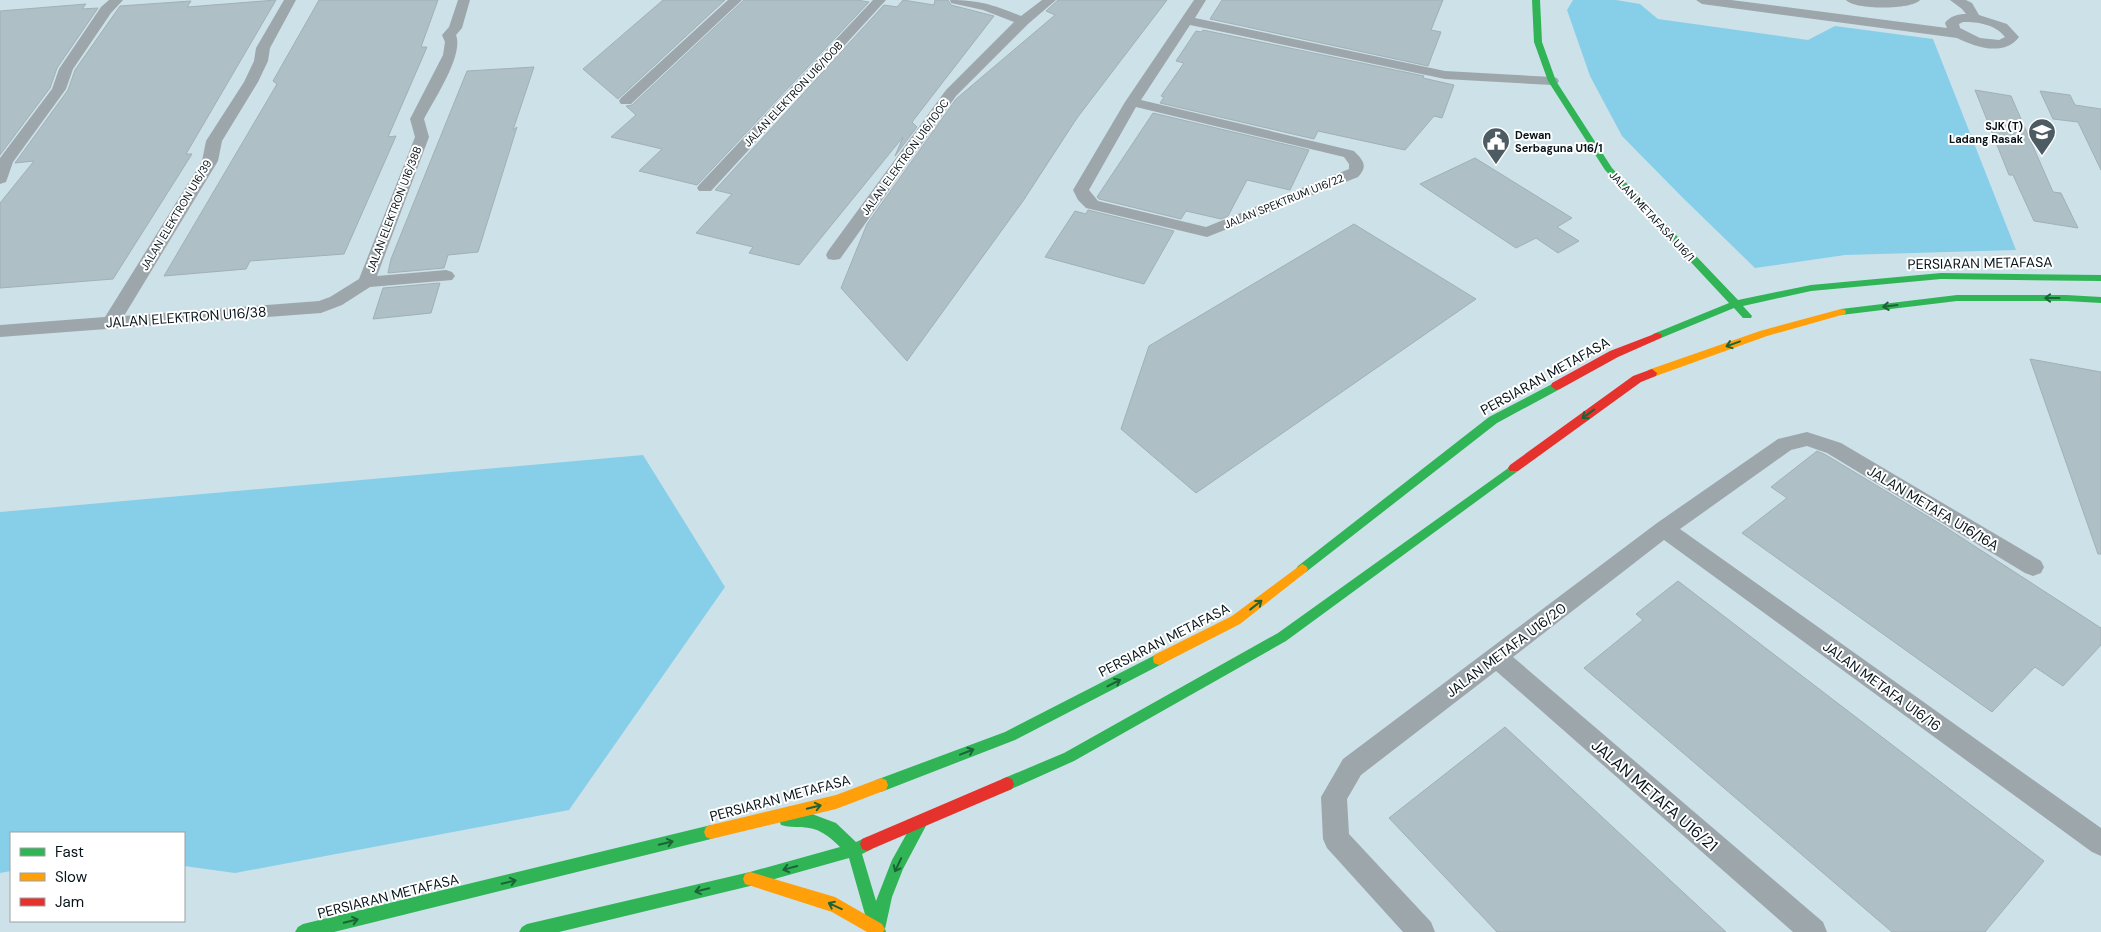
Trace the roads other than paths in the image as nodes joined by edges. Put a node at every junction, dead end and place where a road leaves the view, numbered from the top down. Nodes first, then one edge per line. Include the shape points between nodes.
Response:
1 (117, 0) edge
2 (290, 0) edge
3 (464, 0) edge
4 (736, 0) edge
5 (880, 0) edge
6 (956, 0) edge
7 (1050, 0) edge
8 (1200, 0) edge
9 (1702, 0) edge
10 (1852, 0) edge
11 (1914, 0) edge
12 (1956, 0) edge
13 (1538, 2) edge
14 (1975, 18) junction
15 (1186, 20) junction
16 (1023, 21) junction
17 (1959, 34) junction
18 (1552, 82) junction
19 (626, 100) dead end
20 (1132, 102) junction
21 (0, 179) edge
22 (705, 188) dead end
23 (834, 256) dead end
24 (446, 276) dead end
25 (2101, 278) edge
26 (366, 282) junction
27 (2101, 300) edge
28 (1736, 304) junction
29 (111, 322) junction
30 (0, 331) edge
31 (1764, 333) junction
32 (1834, 448) joint
33 (1664, 529) junction
34 (2033, 567) dead end
35 (1496, 657) junction
36 (767, 819) junction
37 (921, 822) junction
38 (2101, 843) edge
39 (854, 850) junction
40 (750, 879) junction
41 (878, 931) edge
42 (303, 932) edge
43 (527, 932) edge
44 (1421, 932) edge
45 (1813, 932) edge

1 - 21 street via 106,10 66,68 59,89 5,162
2 - 29 street, JALAN ELEKTRON U16/39 via 263,48 251,82 214,141 210,161
3 - 26 street, JALAN ELEKTRON U16/38B via 455,28 449,35 452,42 450,55 416,119 422,137
4 - 19 street
5 - 22 street, JALAN ELEKTRON U16/100B
6 - 16 street via 987,7
7 - 16 street, JALAN ELEKTRON U16/100C
8 - 15 street, JALAN SPEKTRUM U16/22
9 - 17 street
10 - 11 street via 1892,4
12 - 14 street via 1968,6
13 - 18 main road, JALAN METAFASA U16/1 via 1538,42
14 - 17 street via 1954,20 1952,26
14 - 17 street via 1993,22 2012,38 2000,44 1983,43
15 - 18 street via 1445,75
15 - 20 street, JALAN SPEKTRUM U16/22
16 - 23 street, JALAN ELEKTRON U16/100C via 951,94
18 - 28 main road, JALAN METAFASA U16/1 via 1609,170
20 - 20 street, JALAN SPEKTRUM U16/22 via 1081,190 1092,204 1207,232 1353,174 1357,169 1357,163 1349,154
24 - 26 street
25 - 28 main road, PERSIARAN METAFASA via 1941,276 1811,288
26 - 29 street, JALAN ELEKTRON U16/38 via 322,307
27 -> 31 main road via 1957,298 1842,312
28 - 31 main road, JALAN METAFASA U16/1
36 -> 28 main road, PERSIARAN METAFASA via 836,802 1010,736 1236,620 1493,420 1614,354
29 - 30 street, JALAN ELEKTRON U16/38
31 -> 37 main road via 1637,379 1282,637 1069,757
32 - 33 street, JALAN METAFA U16/20 via 1807,439 1785,444
32 - 34 street, JALAN METAFA U16/16A
33 - 35 street, JALAN METAFA U16/20
33 - 38 street, JALAN METAFA U16/16
35 - 44 street, JALAN METAFA U16/20 via 1352,767 1334,797 1336,839
35 - 45 street, JALAN METAFA U16/21
36 - 39 main road via 812,821 831,828
42 -> 36 main road, PERSIARAN METAFASA
37 - 39 main road
37 -> 41 main road via 897,865
39 -> 40 main road
39 - 41 main road
41 -> 40 main road via 835,905
40 -> 43 main road

